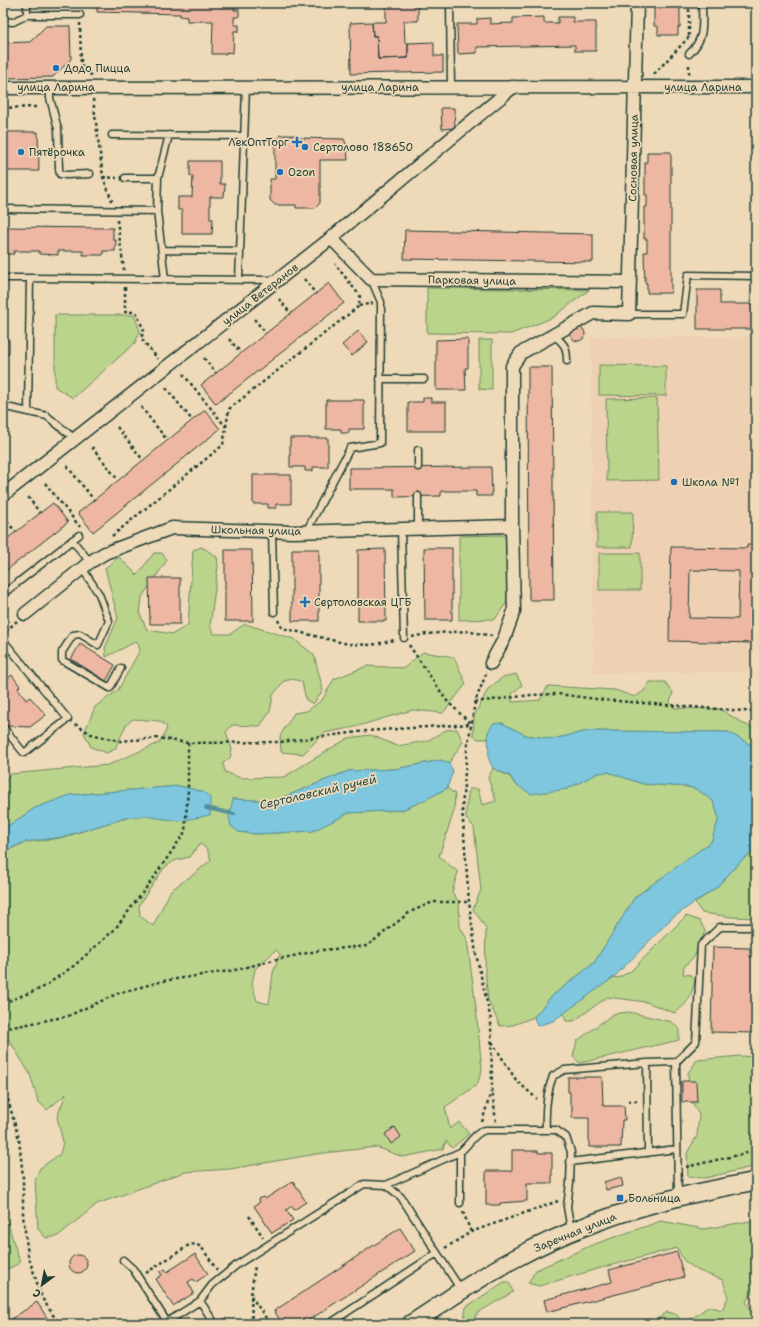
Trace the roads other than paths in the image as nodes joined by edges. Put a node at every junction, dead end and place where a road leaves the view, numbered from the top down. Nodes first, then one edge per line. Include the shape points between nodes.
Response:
1 (27, 3) edge
2 (450, 3) edge
3 (637, 3) edge
4 (702, 3) edge
5 (27, 15) junction
6 (80, 15) road end
7 (3, 21) edge
8 (689, 54) dead end
9 (246, 87) junction
10 (451, 87) junction
11 (513, 87) junction
12 (634, 87) junction
13 (756, 87) edge
14 (3, 88) edge
15 (50, 88) junction
16 (112, 135) dead end
17 (169, 135) junction
18 (244, 136) junction
19 (90, 174) dead end
20 (125, 178) road end
21 (158, 178) junction
22 (3, 209) edge
23 (157, 211) junction
24 (331, 238) junction
25 (162, 250) junction
26 (240, 251) junction
27 (756, 276) edge
28 (3, 278) edge
29 (30, 278) junction
30 (165, 279) junction
31 (371, 279) junction
32 (239, 280) junction
33 (277, 280) junction
34 (630, 282) junction
35 (629, 314) junction
36 (554, 335) junction
37 (567, 361) dead end
38 (380, 379) junction
39 (424, 379) dead end
40 (3, 408) edge
41 (28, 412) junction
42 (75, 439) junction
43 (418, 450) dead end
44 (418, 467) dead end
45 (3, 495) edge
46 (418, 496) dead end
47 (512, 526) junction
48 (418, 528) junction
49 (401, 529) junction
50 (272, 531) junction
51 (306, 532) junction
52 (79, 535) road end
53 (72, 540) junction
54 (86, 565) junction
55 (3, 594) edge
56 (274, 612) road end
57 (24, 614) road end
58 (404, 638) road end
59 (3, 640) edge
60 (491, 663) road end
61 (121, 668) dead end
62 (3, 727) edge
63 (756, 927) edge
64 (676, 1062) junction
65 (647, 1063) junction
66 (546, 1130) junction
67 (677, 1149) junction
68 (460, 1152) junction
69 (648, 1153) junction
70 (570, 1162) junction
71 (756, 1181) edge
72 (386, 1184) junction
73 (678, 1197) junction
74 (460, 1203) road end
75 (571, 1232) junction
76 (437, 1253) junction
77 (123, 1260) dead end
78 (462, 1290) junction
79 (200, 1301) junction
80 (166, 1323) edge
81 (215, 1324) edge
82 (329, 1324) edge
83 (411, 1324) edge

1 - 5 lane
2 - 10 lane
3 - 12 street, Сосновая улица
4 - 8 lane via 702,36 698,46
5 - 6 lane
5 - 7 lane via 13,22
9 - 10 street, улица Ларина
9 - 15 street, улица Ларина
9 - 18 lane
10 - 11 street, улица Ларина
11 - 12 street, улица Ларина
11 - 24 street, улица Ветеранов
12 - 13 street, улица Ларина
12 - 34 street, Сосновая улица
14 - 15 street, улица Ларина
15 - 19 lane via 58,129 60,174
16 - 17 lane
17 - 18 lane
17 - 21 lane
18 - 26 lane
20 - 21 lane
21 - 23 lane
22 - 23 lane
23 - 25 lane
24 - 31 street
24 - 33 street, улица Ветеранов
25 - 26 lane
25 - 30 lane
26 - 32 lane
27 - 35 lane via 688,275 683,314
28 - 29 lane
29 - 30 lane
29 - 41 lane
30 - 32 lane
31 - 34 street, Парковая улица
31 - 38 lane via 381,302
32 - 33 lane
33 - 42 street, улица Ветеранов
34 - 35 street, Сосновая улица
35 - 36 street via 593,313
36 - 37 lane via 565,345
36 - 47 street via 521,353 512,366
38 - 39 lane
38 - 51 lane via 380,443 350,448
40 - 41 lane
41 - 42 lane via 47,416
42 - 45 street, улица Ветеранов
43 - 44 lane
46 - 48 lane
47 - 48 street, Школьная улица
47 - 60 street via 514,611 504,639
48 - 49 street, Школьная улица
49 - 51 street, Школьная улица
49 - 58 lane
50 - 51 street, Школьная улица
50 - 54 street, Школьная улица via 172,528 104,553
50 - 56 lane
52 - 53 lane
53 - 54 lane
53 - 55 lane
54 - 57 street, Школьная улица
54 - 61 lane via 109,621 98,645 80,634 73,635 62,652 62,660 110,688
59 - 62 lane via 68,719 24,752
63 - 64 lane via 720,927 701,945 696,1042
64 - 65 lane
64 - 67 lane
65 - 66 lane via 564,1070 553,1076 545,1106
65 - 69 lane
66 - 68 lane via 485,1130 479,1132
66 - 70 lane via 556,1130 566,1137
67 - 69 lane
67 - 73 lane
68 - 72 lane
68 - 74 lane
69 - 70 lane
70 - 75 lane via 567,1207
71 - 73 main road, Заречная улица
72 - 76 lane via 401,1197
72 - 79 lane via 364,1184 238,1264 212,1285
73 - 75 main road, Заречная улица
75 - 78 main road, Заречная улица via 514,1258
76 - 78 lane
76 - 82 lane
77 - 80 lane via 133,1269
78 - 83 main road, Заречная улица
79 - 80 lane
79 - 81 lane

